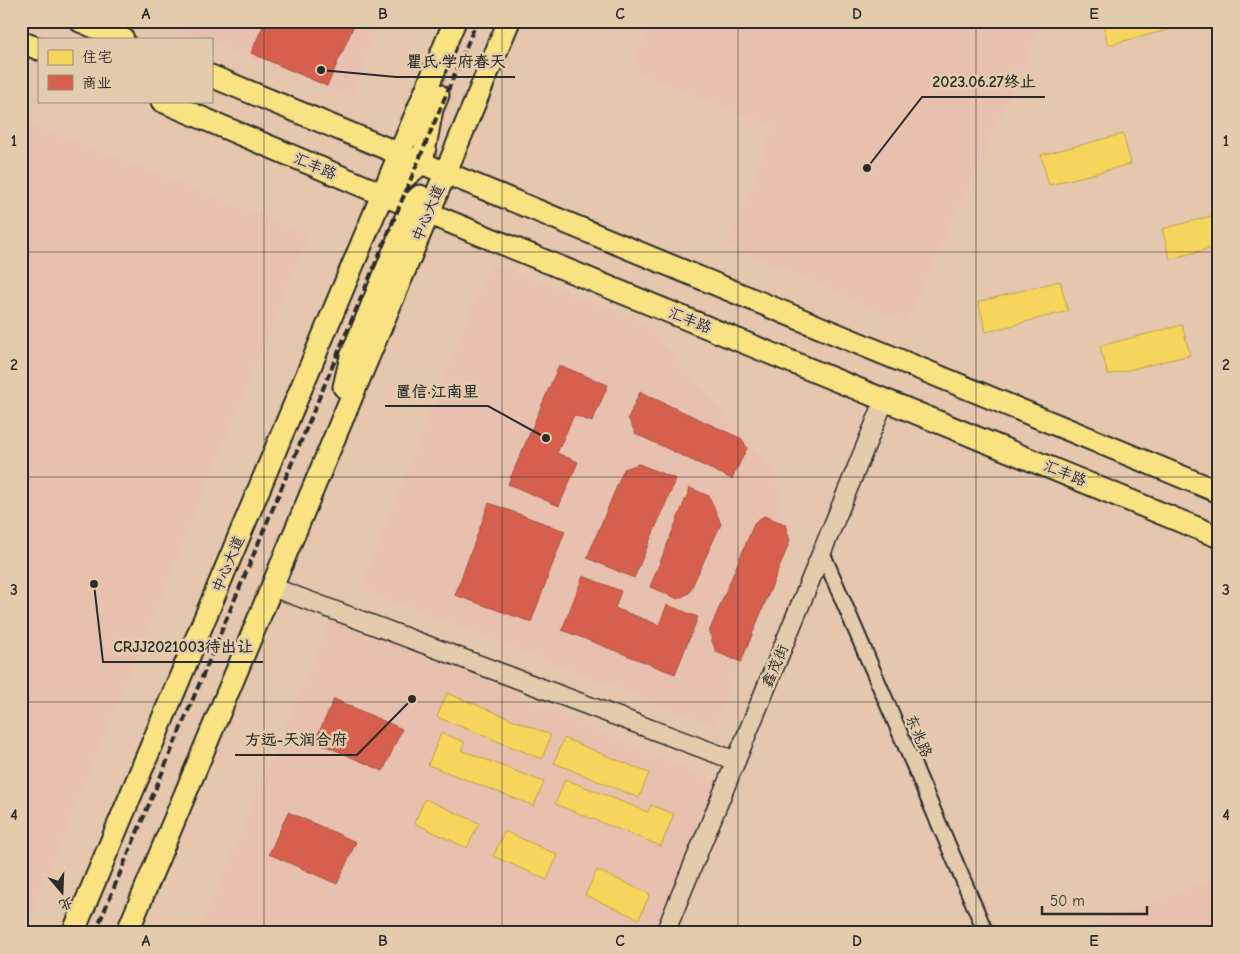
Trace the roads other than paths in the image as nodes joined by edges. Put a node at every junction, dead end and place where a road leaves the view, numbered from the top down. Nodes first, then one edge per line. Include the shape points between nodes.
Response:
1 (80, 21) edge
2 (456, 21) edge
3 (469, 21) edge
4 (497, 21) edge
5 (509, 21) edge
6 (120, 38) edge
7 (21, 42) edge
8 (38, 49) edge
9 (212, 76) edge
10 (164, 102) edge
11 (432, 110) junction
12 (458, 143) junction
13 (400, 154) junction
14 (422, 162) junction
15 (446, 172) junction
16 (383, 194) junction
17 (419, 210) junction
18 (359, 253) junction
19 (390, 261) junction
20 (885, 400) junction
21 (330, 448) junction
22 (1219, 492) edge
23 (1219, 536) edge
24 (822, 552) junction
25 (272, 586) junction
26 (736, 761) junction
27 (73, 933) edge
28 (127, 933) edge
29 (665, 933) edge
30 (986, 933) edge

1 - 6 main road
2 - 13 main road, 中心大道
3 - 11 main road, 中心大道
4 - 12 main road, 中心大道 via 457,117
5 - 12 main road, 中心大道
7 - 8 main road
9 - 13 main road
10 - 16 main road, 汇丰路
11 - 13 main road, 中心大道
11 - 14 main road, 中心大道
12 - 15 main road, 中心大道
13 - 14 main road
13 - 16 main road, 中心大道
14 - 15 main road
14 - 16 main road, 中心大道
15 - 17 main road, 中心大道
15 - 22 main road
16 - 17 main road, 汇丰路
16 - 18 main road, 中心大道
17 - 19 main road, 中心大道
17 - 20 main road, 汇丰路
17 - 21 main road, 中心大道
18 - 19 main road via 375,239 384,240 390,245
18 - 27 main road, 中心大道
19 - 21 main road, 中心大道 via 351,357
20 - 23 main road, 汇丰路
20 - 24 street, 鑫茂街
21 - 25 main road, 中心大道
24 - 26 street, 鑫茂街
24 - 30 street, 东兆路
25 - 26 street
25 - 28 main road, 中心大道
26 - 29 street, 鑫茂街

